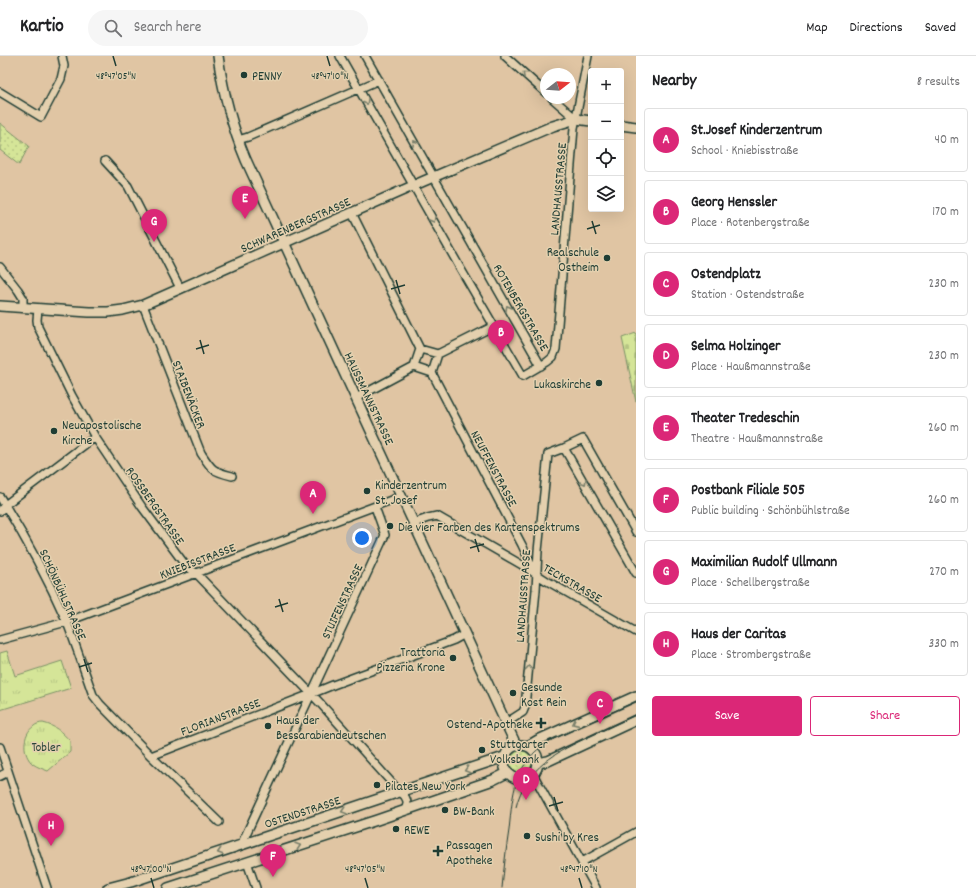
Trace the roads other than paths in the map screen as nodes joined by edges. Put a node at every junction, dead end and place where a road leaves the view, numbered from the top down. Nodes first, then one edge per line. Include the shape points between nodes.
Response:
1 (62, 56) edge
2 (218, 56) edge
3 (340, 56) edge
4 (365, 56) edge
5 (505, 56) edge
6 (588, 56) edge
7 (379, 80) junction
8 (540, 88) edge
9 (359, 89) junction
10 (0, 92) edge
11 (559, 104) edge
12 (576, 119) junction
13 (588, 120) edge
14 (624, 125) edge
15 (636, 127) edge
16 (238, 140) junction
17 (105, 162) dead end
18 (434, 177) junction
19 (414, 186) junction
20 (352, 213) junction
21 (284, 243) junction
22 (0, 267) edge
23 (180, 288) junction
24 (143, 305) junction
25 (0, 306) edge
26 (23, 308) junction
27 (38, 309) junction
28 (494, 326) junction
29 (420, 349) junction
30 (438, 354) junction
31 (542, 366) junction
32 (414, 367) junction
33 (432, 373) junction
34 (356, 398) junction
35 (95, 437) junction
36 (564, 448) junction
37 (232, 476) dead end
38 (402, 496) junction
39 (0, 497) edge
40 (375, 507) junction
41 (3, 508) edge
42 (414, 524) junction
43 (636, 532) edge
44 (636, 573) edge
45 (196, 574) junction
46 (536, 575) junction
47 (66, 622) junction
48 (636, 632) edge
49 (465, 634) junction
50 (0, 640) edge
51 (311, 694) junction
52 (636, 696) edge
53 (636, 720) edge
54 (506, 723) junction
55 (516, 745) junction
56 (528, 746) junction
57 (0, 747) edge
58 (151, 756) junction
59 (504, 757) junction
60 (538, 763) junction
61 (8, 772) junction
62 (507, 773) junction
63 (533, 774) junction
64 (0, 776) edge
65 (400, 792) junction
66 (406, 810) junction
67 (219, 822) dead end
68 (636, 832) edge
69 (241, 845) junction
70 (247, 862) junction
71 (582, 862) junction
72 (47, 888) edge
73 (108, 888) edge
74 (168, 888) edge
75 (256, 888) edge
76 (596, 888) edge

1 - 10 street via 64,66 61,79 40,117
2 - 16 street, HAUSSMANNSTRASSE via 225,96
3 - 9 street, ROTENBERGSTRASSE
4 - 7 street, ROTENBERGSTRASSE
8 -> 5 street
6 - 12 street, LANDHAUSSTRASSE
7 - 9 street
18 -> 7 street, ROTENBERGSTRASSE
9 - 16 street
9 -> 19 street, ROTENBERGSTRASSE
11 - 12 street
12 - 13 street, SCHWARENBERGSTRASSE
12 - 18 street, SCHWARENBERGSTRASSE via 553,126
12 - 31 street, LANDHAUSSTRASSE via 556,349 553,357
14 - 15 street
16 - 21 street, HAUSSMANNSTRASSE
17 - 23 street via 128,186
18 - 19 street, SCHWARENBERGSTRASSE
31 -> 18 street, ROTENBERGSTRASSE
19 - 20 street, SCHWARENBERGSTRASSE
19 -> 28 street, ROTENBERGSTRASSE
20 - 21 street, SCHWARENBERGSTRASSE
20 - 29 street
21 - 23 street, SCHWARENBERGSTRASSE
21 - 34 street, HAUSSMANNSTRASSE
22 - 26 street via 23,298
23 - 24 street, SCHWARENBERGSTRASSE
24 - 27 street, SCHWARENBERGSTRASSE via 108,312
24 - 37 street, STAIBENÄCKER via 201,453 212,469
25 - 26 street, SCHWARENBERGSTRASSE
26 - 27 street, SCHWARENBERGSTRASSE
27 - 35 street, ROSSBERGSTRASSE via 38,327
28 - 30 street
28 - 31 street, ROTENBERGSTRASSE via 523,376
29 - 30 street
29 - 32 street
30 - 33 street
32 - 33 street
32 - 34 street
33 - 46 street, NEUFFENSTRASSE
34 - 38 street, HAUSSMANNSTRASSE
35 - 41 street
35 - 45 street, ROSSBERGSTRASSE via 142,508 181,560
36 - 43 street via 583,440
36 -> 44 street
36 - 46 street, LANDHAUSSTRASSE via 548,454
38 - 40 street, KNIEBISSTRASSE
38 - 42 street, HAUSSMANNSTRASSE
39 - 41 street, SCHÖNBÜHLSTRASSE
40 - 45 street, KNIEBISSTRASSE
40 - 51 street, STUIFENSTRASSE via 385,535
41 - 47 street, SCHÖNBÜHLSTRASSE via 34,553
42 - 46 street, TECKSTRASSE via 437,516
42 - 49 street, HAUSSMANNSTRASSE
45 - 47 street, KNIEBISSTRASSE
45 - 51 street, ROSSBERGSTRASSE
46 - 48 street, TECKSTRASSE
54 -> 46 street, LANDHAUSSTRASSE via 523,712 525,707
47 - 50 street, KNIEBISSTRASSE
47 - 58 street, SCHÖNBÜHLSTRASSE via 93,695
49 - 51 street, FLORIANSTRASSE
49 - 54 street, HAUSSMANNSTRASSE
51 - 58 street, FLORIANSTRASSE
51 - 65 street, ROSSBERGSTRASSE
51 - 69 street, STUIFENSTRASSE
52 -> 56 street
53 - 60 street via 548,761
54 - 55 street, HAUSSMANNSTRASSE
55 - 56 street
55 - 59 street via 508,750
56 - 60 street via 535,752
57 - 61 street
58 - 67 street, SCHÖNBÜHLSTRASSE
59 - 62 street
59 -> 65 street, OSTENDSTRASSE
60 - 63 street
61 - 64 street
61 - 72 street
62 - 63 street via 519,779 528,778
62 - 66 street
63 - 71 street
65 - 66 street via 407,799
65 -> 69 street, OSTENDSTRASSE
70 -> 66 street
68 - 71 street
69 -> 73 street, OSTENDSTRASSE
70 - 74 street
70 - 75 street
71 - 76 street

